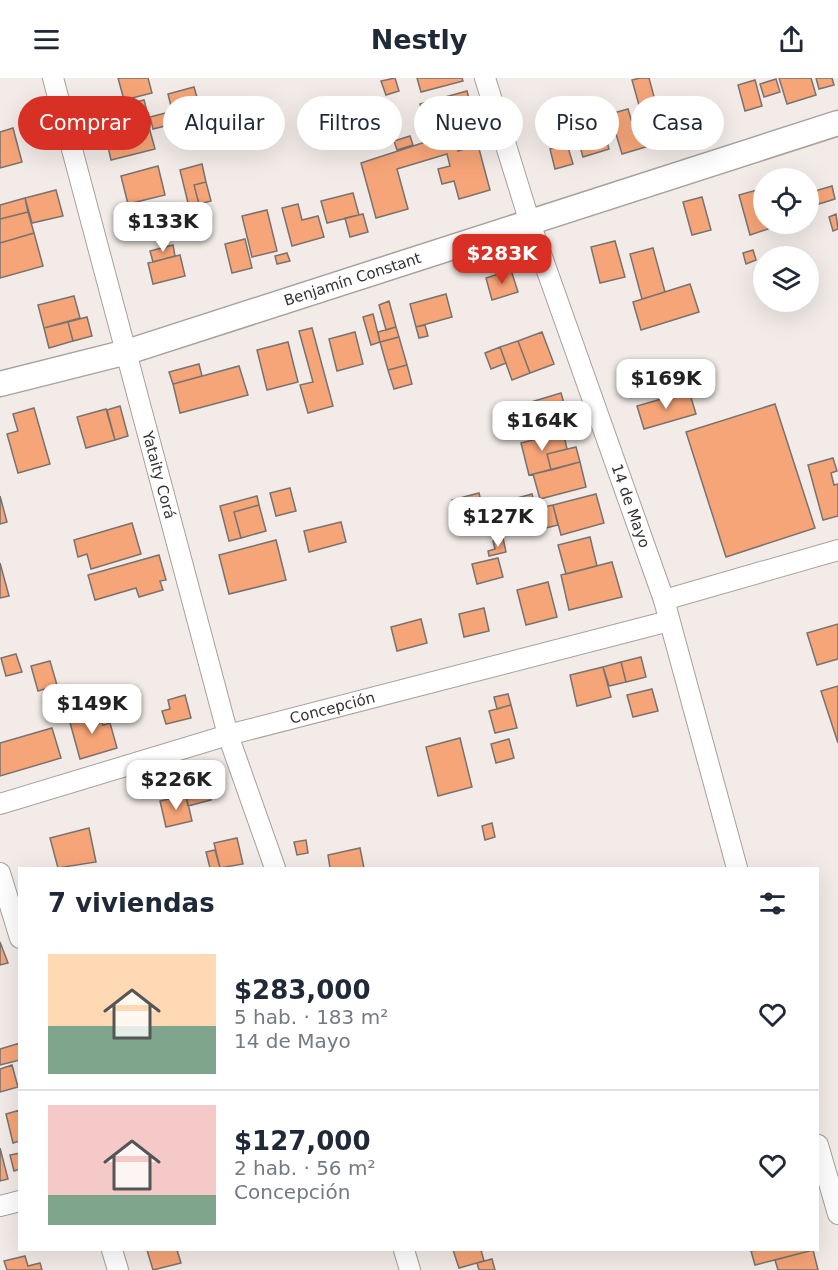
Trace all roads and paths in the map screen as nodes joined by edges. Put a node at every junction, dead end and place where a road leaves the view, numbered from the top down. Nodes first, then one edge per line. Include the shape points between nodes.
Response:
1 (53, 78) edge
2 (485, 78) edge
3 (838, 123) edge
4 (530, 223) junction
5 (127, 352) junction
6 (0, 384) edge
7 (838, 550) edge
8 (664, 600) junction
9 (669, 621) junction
10 (228, 735) junction
11 (0, 804) edge
12 (275, 867) edge
13 (737, 867) edge
14 (0, 873) edge
15 (18, 932) edge
16 (819, 1148) edge
17 (18, 1202) edge
18 (0, 1206) edge
19 (838, 1214) edge
20 (112, 1251) edge
21 (404, 1251) edge
22 (118, 1270) edge
23 (410, 1270) edge

1 - 5 street, Yataity Corá
2 - 4 street, 14 de Mayo
3 - 4 street, Benjamín Constant
4 - 5 street, Benjamín Constant
4 - 8 street, 14 de Mayo
5 - 6 street, Benjamín Constant
5 - 10 street, Yataity Corá
7 - 8 street
8 - 9 street, 14 de Mayo
9 - 10 street, Concepción
9 - 13 street, 14 de Mayo
10 - 11 street, Concepción
10 - 12 street, Yataity Corá
14 - 15 street
16 - 19 street
17 - 18 street
20 - 22 street
21 - 23 street

